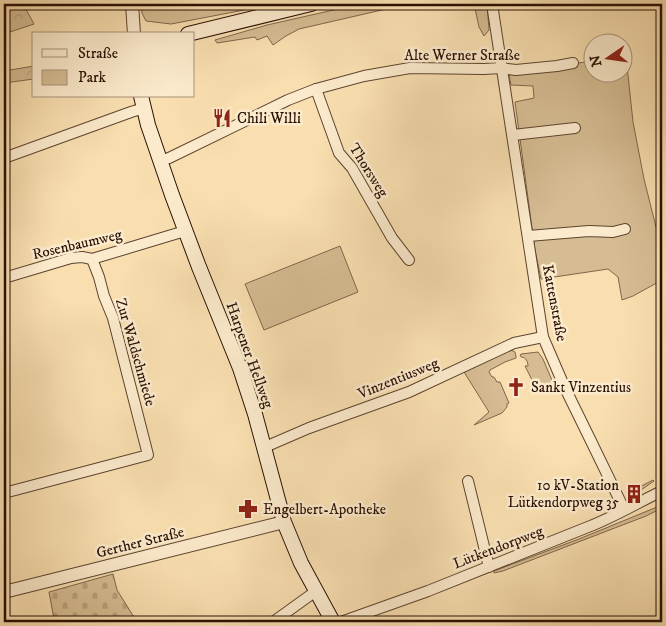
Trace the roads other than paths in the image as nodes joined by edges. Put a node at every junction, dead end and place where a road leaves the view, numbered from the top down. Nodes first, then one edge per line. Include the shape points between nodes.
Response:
1 (132, 4) edge
2 (311, 4) edge
3 (492, 4) edge
4 (134, 32) edge
5 (195, 32) edge
6 (572, 63) dead end
7 (501, 68) junction
8 (316, 89) junction
9 (142, 102) edge
10 (575, 128) dead end
11 (513, 135) junction
12 (4, 158) edge
13 (160, 161) junction
14 (625, 229) dead end
15 (185, 230) junction
16 (528, 236) junction
17 (92, 259) junction
18 (409, 260) dead end
19 (4, 278) edge
20 (543, 337) junction
21 (265, 447) junction
22 (468, 481) dead end
23 (662, 491) edge
24 (4, 493) edge
25 (624, 509) junction
26 (284, 522) junction
27 (489, 567) junction
28 (316, 591) junction
29 (4, 592) edge
30 (273, 622) edge
31 (333, 622) edge
32 (341, 622) edge

1 - 4 street
2 - 5 main road
3 - 7 street, Kattenstraße
6 - 7 street, Alte Werner Straße via 540,69
7 - 8 street, Alte Werner Straße via 410,68
7 - 11 street, Kattenstraße
8 - 13 street, Alte Werner Straße
8 - 18 street, Thorsweg via 339,153 352,168 392,238
9 - 12 street via 131,112
9 - 13 main road, Harpener Hellweg
10 - 11 street
11 - 16 street, Kattenstraße
13 - 15 main road, Harpener Hellweg
14 - 16 street
15 - 17 street, Rosenbaumweg
15 - 21 main road, Harpener Hellweg via 240,368
16 - 20 street, Kattenstraße
17 - 19 street, Rosenbaumweg via 72,258
17 - 24 street, Zur Waldschmiede via 113,318 148,455
20 - 21 street, Vinzentiusweg via 514,343 409,392
20 - 25 street, Kattenstraße via 564,388
21 - 26 main road, Harpener Hellweg
22 - 27 street
23 - 25 street, Lütkendorpweg
25 - 27 street, Lütkendorpweg
26 - 28 main road, Harpener Hellweg
26 - 29 street, Gerther Straße
27 - 32 street, Lütkendorpweg
28 - 30 street
28 - 31 main road, Harpener Hellweg

